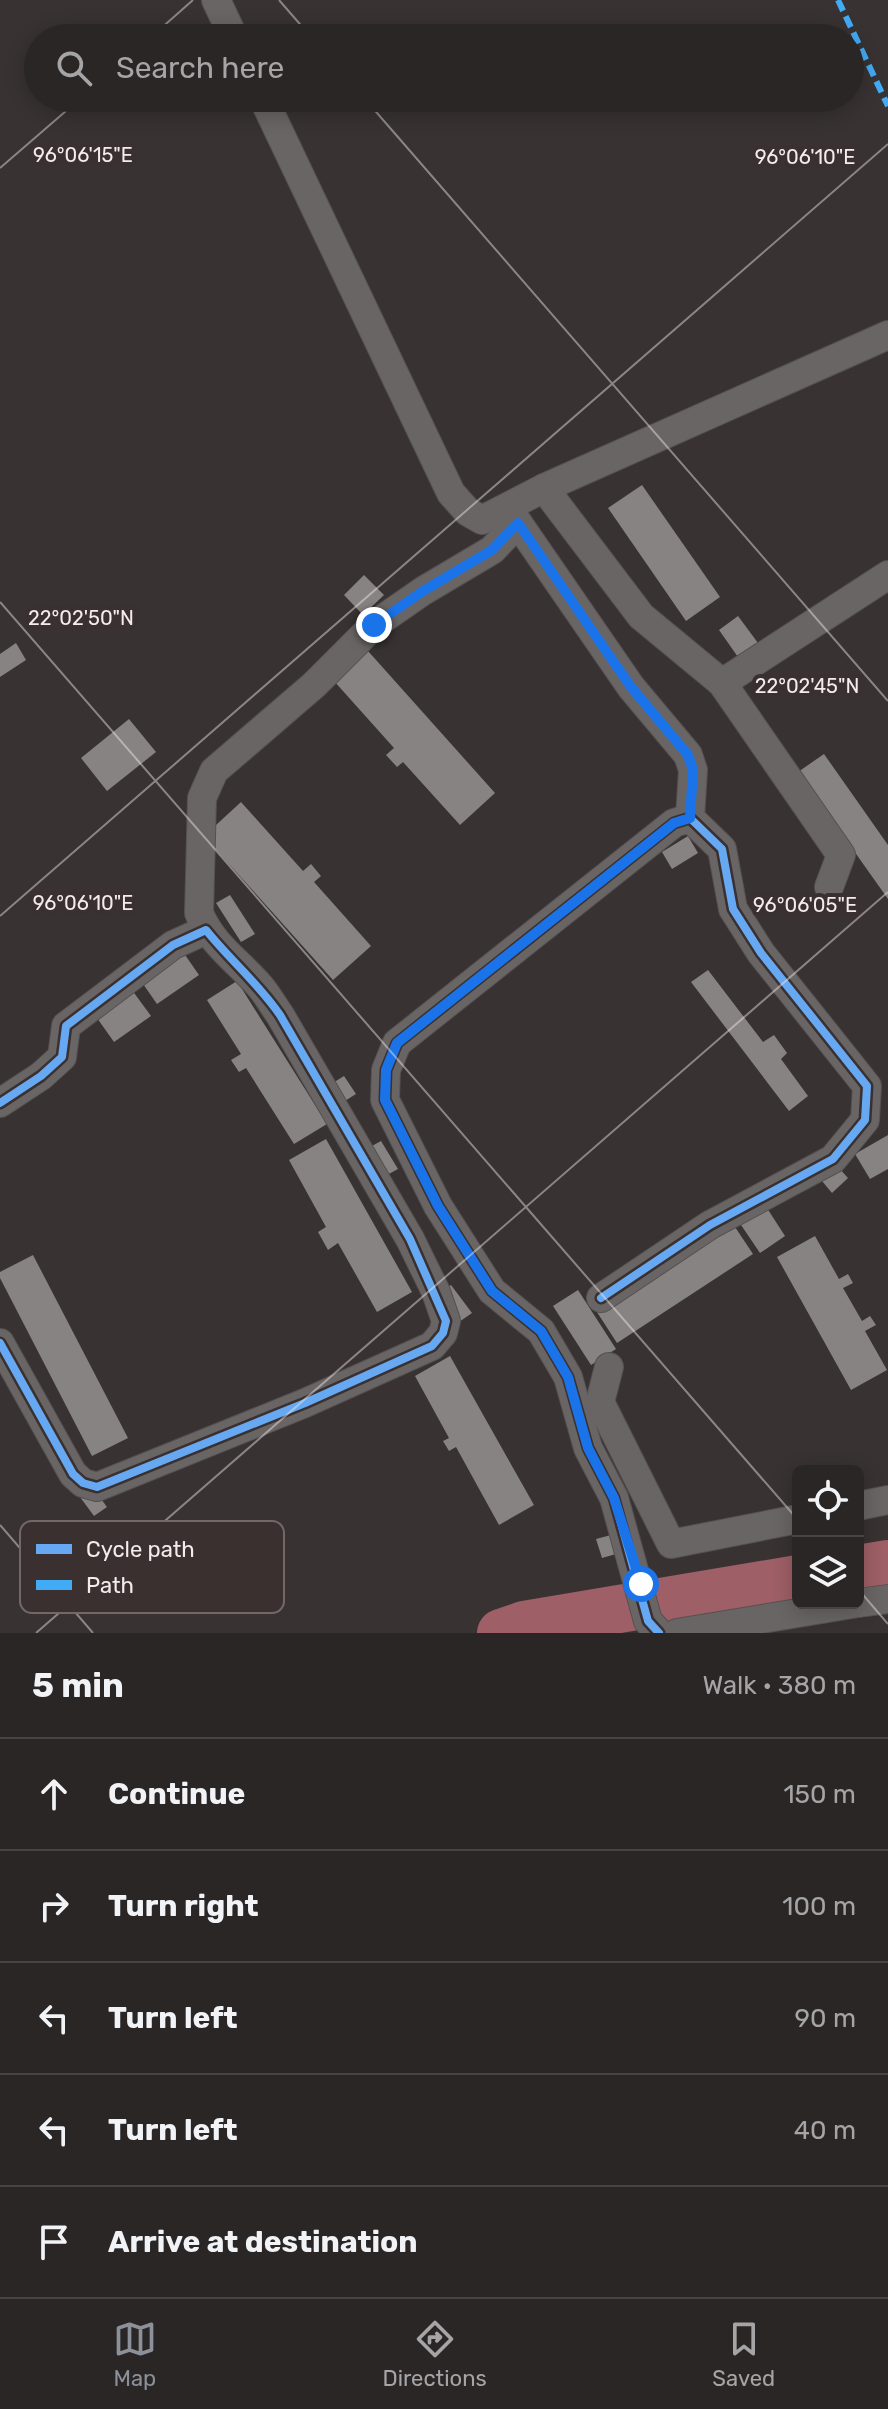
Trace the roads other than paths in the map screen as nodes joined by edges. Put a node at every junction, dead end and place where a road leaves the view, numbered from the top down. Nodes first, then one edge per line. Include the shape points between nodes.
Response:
1 (216, 0) edge
2 (227, 24) edge
3 (270, 112) edge
4 (888, 335) edge
5 (544, 488) junction
6 (513, 516) junction
7 (888, 575) edge
8 (722, 683) junction
9 (690, 818) junction
10 (829, 887) dead end
11 (206, 930) junction
12 (888, 1096) edge
13 (0, 1103) edge
14 (865, 1120) junction
15 (601, 1298) dead end
16 (0, 1343) edge
17 (609, 1367) dead end
18 (888, 1500) edge
19 (864, 1505) edge
20 (792, 1520) edge
21 (888, 1599) edge
22 (864, 1602) edge
23 (822, 1609) edge
24 (654, 1627) edge
25 (677, 1633) edge

1 - 2 street
3 - 6 street via 451,493 482,520
4 - 5 street
5 - 6 street
5 - 8 street via 641,616
6 - 9 street via 631,687 688,755 693,770
6 - 11 street via 492,550 374,625 214,771 202,798 198,857 199,913
7 - 8 street
8 - 10 street via 841,855
9 - 14 street via 722,849 733,909 761,953 867,1086
9 - 24 street via 674,823 397,1043 386,1070 385,1100 438,1206 492,1291 541,1331 568,1377 588,1448 614,1498
11 - 13 street via 173,945 66,1026 62,1057
11 - 16 street via 280,1015 410,1239 436,1292 446,1321 443,1333 432,1346 390,1365 97,1487 73,1474
12 - 14 street
14 - 15 street via 833,1159 710,1225
17 - 20 street via 600,1402 671,1544
18 - 19 street
21 - 22 street
23 - 25 street

